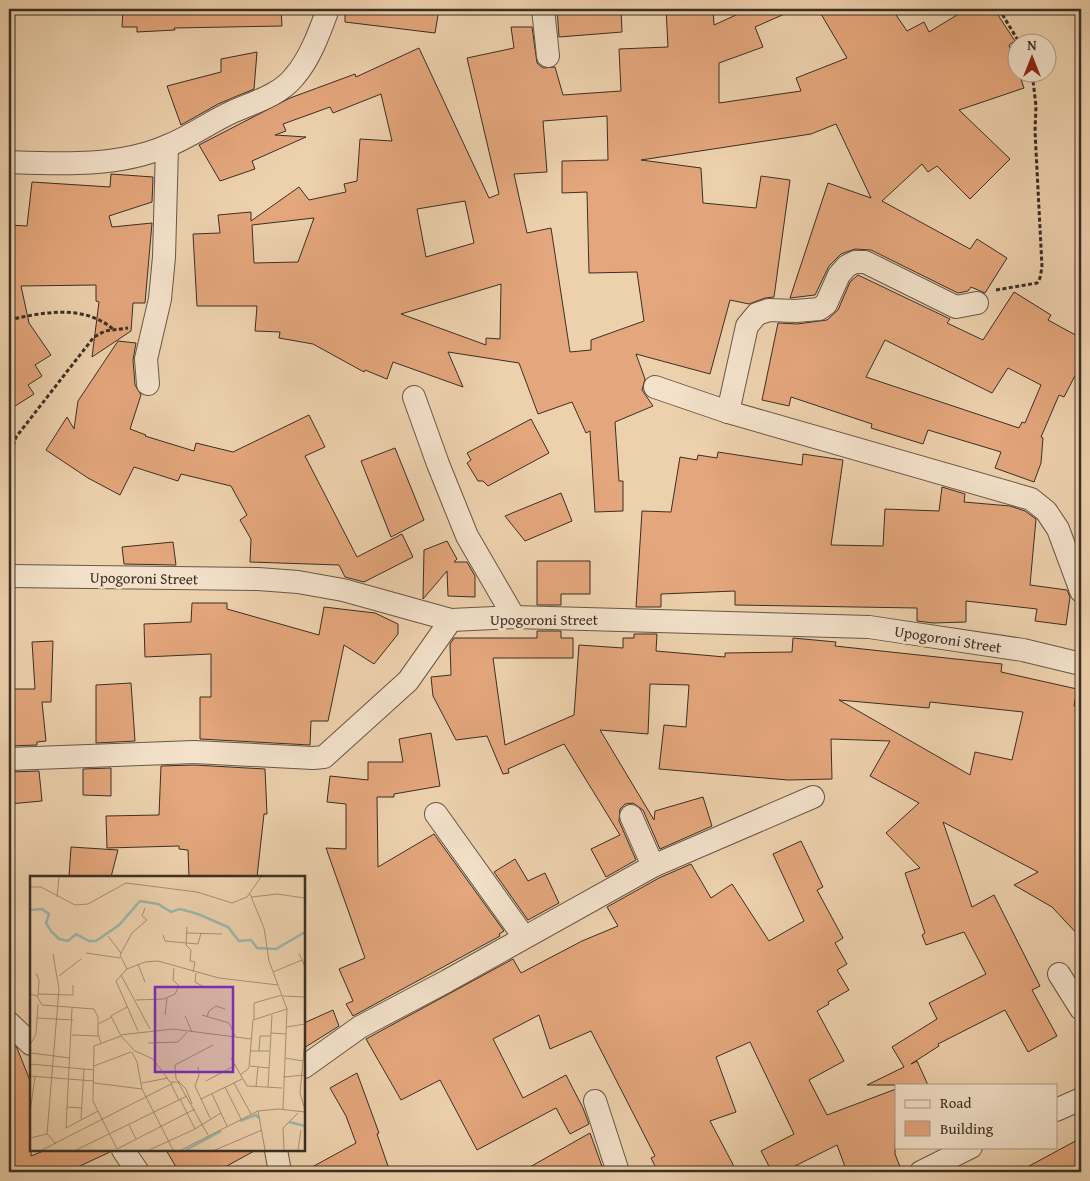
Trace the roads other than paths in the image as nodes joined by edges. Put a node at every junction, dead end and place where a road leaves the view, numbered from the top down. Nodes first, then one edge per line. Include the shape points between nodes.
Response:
1 (328, 9) edge
2 (543, 9) edge
3 (548, 56) dead end
4 (167, 147) junction
5 (9, 162) edge
6 (977, 303) road end
7 (148, 384) dead end
8 (655, 387) dead end
9 (414, 397) dead end
10 (728, 412) junction
11 (9, 576) edge
12 (1081, 591) edge
13 (514, 617) junction
14 (451, 620) junction
15 (1081, 664) edge
16 (9, 758) edge
17 (813, 797) dead end
18 (436, 814) dead end
19 (631, 816) dead end
20 (653, 866) junction
21 (524, 937) junction
22 (1059, 974) dead end
23 (1081, 1009) edge
24 (9, 1023) edge
25 (30, 1043) edge
26 (305, 1066) edge
27 (1081, 1099) edge
28 (595, 1102) dead end
29 (1058, 1109) edge
30 (969, 1148) edge
31 (123, 1151) edge
32 (276, 1151) edge
33 (138, 1172) edge
34 (280, 1172) edge
35 (618, 1172) edge
36 (921, 1172) edge

1 - 4 street via 295,77 281,89 218,118
2 - 3 street
4 - 5 street via 94,162
4 - 7 street via 164,257 160,298 146,359
6 - 10 street via 956,306 865,262 855,262 843,270 826,304 819,309 769,310 758,314 747,326
8 - 10 street
9 - 13 street via 468,536
10 - 12 street via 1031,499 1046,511 1058,529
11 - 14 street, Upogoroni Street via 258,578 343,590
13 - 14 street, Upogoroni Street
13 - 15 street, Upogoroni Street via 869,627 1023,650
14 - 16 street via 408,682 324,756 194,752
17 - 20 street
18 - 21 street
19 - 20 street
20 - 21 street
21 - 26 street via 360,1027
22 - 23 street
24 - 25 street
27 - 29 street
28 - 35 street
30 - 36 street
31 - 33 street
32 - 34 street

